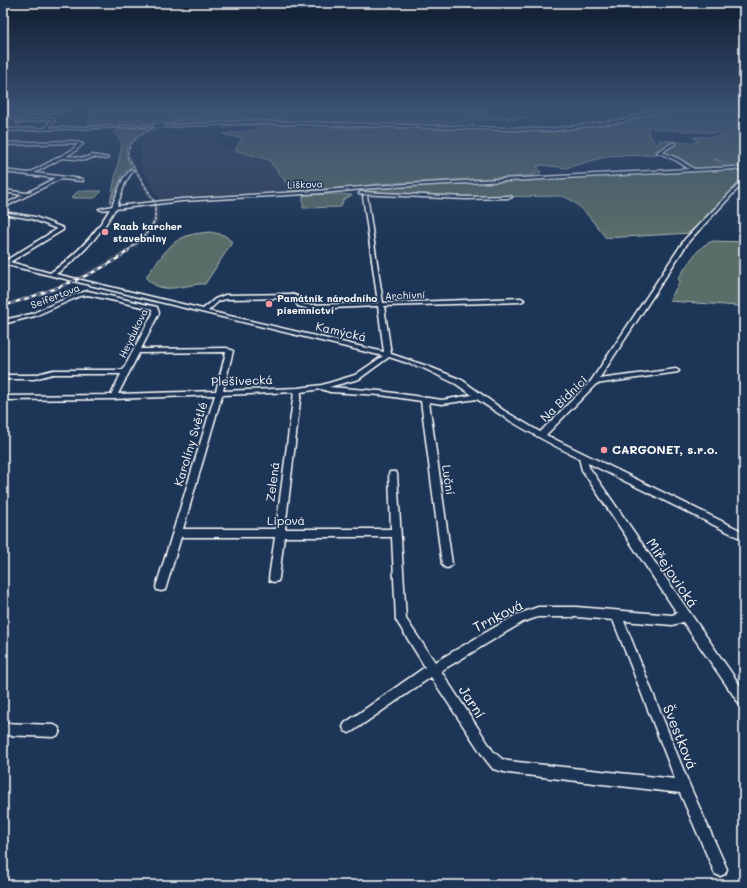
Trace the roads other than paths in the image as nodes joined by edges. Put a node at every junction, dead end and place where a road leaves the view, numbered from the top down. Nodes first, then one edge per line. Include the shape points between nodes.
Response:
1 (72, 151) edge
2 (660, 151) edge
3 (62, 157) junction
4 (107, 158) dead end
5 (21, 168) dead end
6 (130, 170) dead end
7 (693, 170) junction
8 (744, 170) edge
9 (3, 171) edge
10 (16, 172) junction
11 (30, 174) junction
12 (60, 177) junction
13 (82, 180) dead end
14 (744, 180) edge
15 (3, 191) edge
16 (317, 192) junction
17 (28, 194) junction
18 (365, 196) dead end
19 (510, 197) dead end
20 (114, 206) junction
21 (3, 207) edge
22 (102, 209) dead end
23 (3, 214) edge
24 (4, 262) edge
25 (51, 275) junction
26 (113, 290) junction
27 (104, 296) junction
28 (521, 300) dead end
29 (381, 304) junction
30 (204, 311) junction
31 (3, 322) edge
32 (136, 351) junction
33 (388, 355) junction
34 (676, 371) dead end
35 (126, 372) junction
36 (3, 377) edge
37 (594, 382) junction
38 (322, 387) junction
39 (298, 390) junction
40 (219, 393) junction
41 (479, 396) junction
42 (113, 397) junction
43 (3, 398) edge
44 (425, 400) junction
45 (541, 436) junction
46 (583, 458) junction
47 (393, 474) dead end
48 (280, 532) junction
49 (396, 533) junction
50 (177, 534) junction
51 (744, 536) edge
52 (448, 564) dead end
53 (274, 578) dead end
54 (161, 587) dead end
55 (616, 615) junction
56 (685, 616) junction
57 (433, 670) junction
58 (744, 701) edge
59 (349, 727) dead end
60 (3, 729) edge
61 (54, 731) dead end
62 (684, 787) junction
63 (720, 870) dead end

1 - 3 street
2 - 7 street
3 - 4 street
3 - 11 street
5 - 10 street
6 - 20 street
7 - 8 street
7 - 16 street
9 - 10 street
10 - 11 street
11 - 12 street
12 - 13 street
12 - 17 street
14 - 37 street via 687,240
15 - 17 street
16 - 19 street, Liškova via 465,198
16 - 20 street, Liškova
17 - 21 street
18 - 29 street
20 - 22 street, Liškova
20 - 25 street via 80,252
23 - 24 street via 33,218 61,229 15,258
24 - 25 street, Kamýcká
25 - 26 street, Kamýcká
26 - 27 street
26 - 30 street, Kamýcká
27 - 31 street, Seifertova via 92,293 78,295 34,314
27 - 32 street, Heydukova via 156,309
28 - 29 street, Archivní
29 - 30 street, Archivní via 308,307 300,305 292,296 225,297
29 - 33 street
30 - 33 street, Kamýcká
32 - 35 street, Heydukova
32 - 40 street, Karolíny Světlé via 230,351
33 - 38 street via 357,377
33 - 41 street, Kamýcká via 459,382
34 - 37 street, Na Bídnici
35 - 36 street, Heydukova via 53,372 34,377
35 - 42 street, Heydukova
37 - 45 street, Na Bídnici
38 - 39 street, Plešivecká
38 - 44 street, Plešivecká
39 - 40 street, Plešivecká
39 - 48 street, Zelená
40 - 42 street, Plešivecká
40 - 50 street, Karolíny Světlé
41 - 44 street, Plešivecká via 442,402
41 - 45 street, Kamýcká via 500,412
42 - 43 street, Plešivecká
44 - 52 street, Luční
45 - 46 street, Kamýcká
46 - 51 street, Kamýcká
46 - 56 street, Miřejovická via 585,468
47 - 49 street, Jarní
48 - 49 street, Lipová
48 - 50 street, Lipová
48 - 53 street, Zelená
49 - 57 street, Jarní via 401,620
50 - 54 street, Karolíny Světlé
55 - 56 street, Trnková via 672,620
55 - 57 street, Trnková via 538,612 520,618
55 - 62 street, Švestková
56 - 58 street, Miřejovická
57 - 59 street, Trnková
57 - 62 street, Jarní via 498,764
60 - 61 street
62 - 63 street, Švestková

